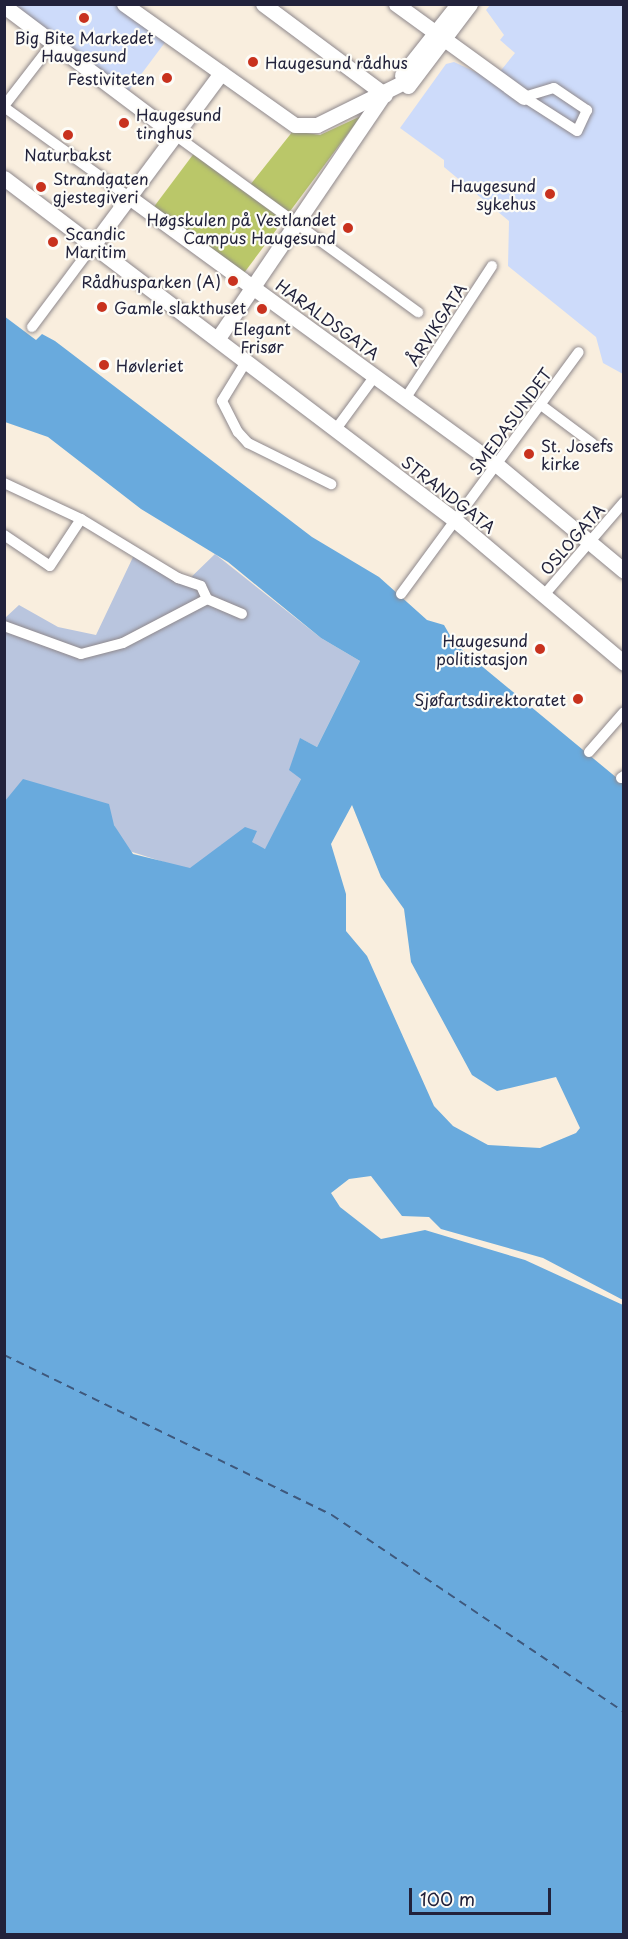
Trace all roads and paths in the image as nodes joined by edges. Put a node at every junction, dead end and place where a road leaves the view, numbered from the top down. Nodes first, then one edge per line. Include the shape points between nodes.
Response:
1 (124, 4) edge
2 (396, 4) edge
3 (458, 4) edge
4 (470, 4) edge
5 (266, 5) edge
6 (4, 6) edge
7 (439, 36) junction
8 (52, 44) junction
9 (221, 74) junction
10 (412, 78) junction
11 (386, 95) junction
12 (524, 98) junction
13 (4, 107) edge
14 (372, 116) junction
15 (175, 135) junction
16 (4, 178) edge
17 (129, 197) junction
18 (298, 225) junction
19 (94, 244) junction
20 (492, 266) dead end
21 (254, 287) junction
22 (418, 312) dead end
23 (32, 327) dead end
24 (218, 338) junction
25 (579, 352) dead end
26 (247, 360) junction
27 (375, 376) junction
28 (405, 399) junction
29 (542, 405) junction
30 (336, 429) junction
31 (592, 443) dead end
32 (497, 465) junction
33 (4, 483) edge
34 (331, 484) dead end
35 (624, 502) edge
36 (81, 519) junction
37 (456, 521) junction
38 (4, 535) edge
39 (589, 542) junction
40 (624, 571) edge
41 (402, 594) dead end
42 (543, 595) junction
43 (207, 599) junction
44 (242, 614) dead end
45 (4, 626) edge
46 (624, 663) edge
47 (624, 712) edge
48 (589, 752) dead end

1 - 9 street
2 - 7 street
3 - 7 street
4 - 7 street
5 - 11 street
6 - 8 street
7 - 10 street
7 - 11 street
7 - 12 street
8 - 13 street
8 - 15 street
9 - 11 street via 286,120 304,127
9 - 15 street
10 - 11 street
10 - 14 street
11 - 14 street
12 - 12 street via 572,132 588,116 555,88
13 - 17 street, HARALDSGATA
14 - 18 street
15 - 17 street
15 - 18 street
16 - 19 street, STRANDGATA
17 - 19 street
17 - 21 street, HARALDSGATA
18 - 21 street
18 - 22 street
19 - 23 street
19 - 24 street, STRANDGATA
20 - 28 street, ÅRVIKGATA
21 - 24 street
21 - 27 street, HARALDSGATA
24 - 26 street, STRANDGATA
25 - 29 street, SMEDASUNDET
26 - 30 street, STRANDGATA
26 - 34 street via 222,401 238,432 248,443
27 - 28 street, HARALDSGATA
27 - 30 street
28 - 32 street, HARALDSGATA
29 - 31 street
29 - 32 street, SMEDASUNDET
30 - 37 street, STRANDGATA
32 - 37 street, SMEDASUNDET
32 - 39 street, HARALDSGATA
33 - 36 street
35 - 39 street, OSLOGATA
36 - 38 street via 50,566
36 - 43 street via 178,578 201,586
37 - 41 street, SMEDASUNDET
37 - 42 street, STRANDGATA
39 - 40 street, HARALDSGATA
39 - 42 street, OSLOGATA
42 - 46 street, STRANDGATA
43 - 44 street
43 - 45 street via 123,643 81,654
47 - 48 street

